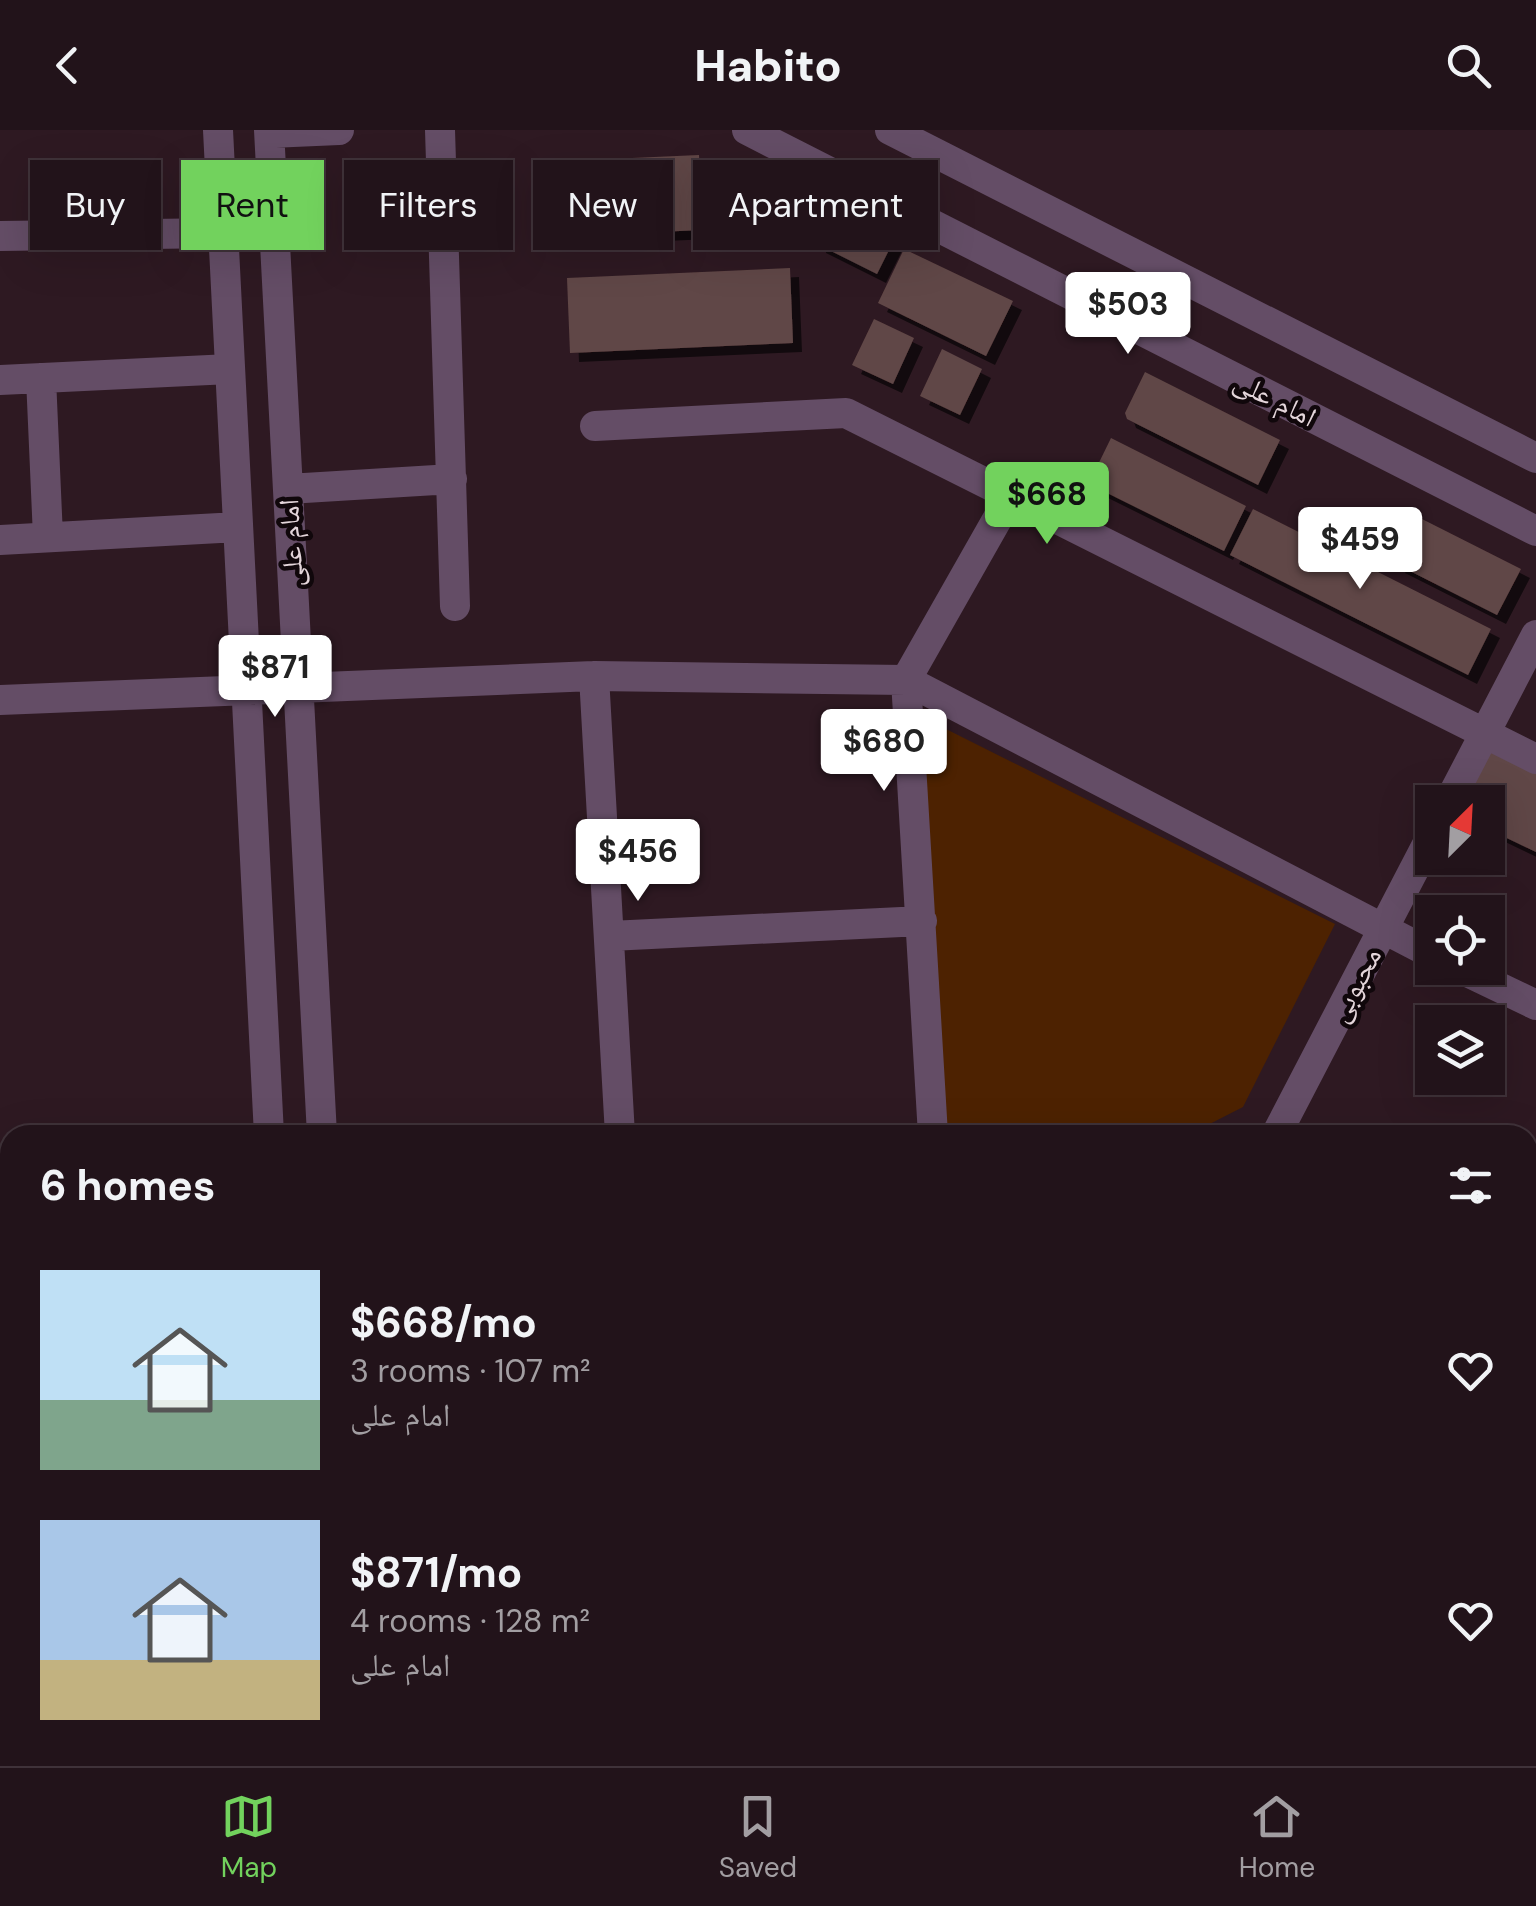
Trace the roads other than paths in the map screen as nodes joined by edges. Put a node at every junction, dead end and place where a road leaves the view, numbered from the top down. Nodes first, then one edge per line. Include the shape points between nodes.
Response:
1 (218, 130) edge
2 (339, 130) edge
3 (440, 130) edge
4 (747, 130) edge
5 (890, 130) edge
6 (270, 132) edge
7 (219, 160) edge
8 (181, 234) edge
9 (0, 236) edge
10 (224, 250) edge
11 (230, 369) junction
12 (40, 378) junction
13 (0, 380) edge
14 (596, 426) dead end
15 (1536, 458) edge
16 (452, 479) junction
17 (288, 489) junction
18 (1010, 495) junction
19 (238, 527) junction
20 (1536, 531) edge
21 (48, 537) junction
22 (0, 540) edge
23 (456, 606) dead end
24 (1536, 635) edge
25 (594, 676) junction
26 (906, 680) junction
27 (298, 687) junction
28 (246, 692) junction
29 (0, 700) edge
30 (1485, 734) junction
31 (1536, 759) edge
32 (1458, 785) edge
33 (1415, 868) edge
34 (922, 920) junction
35 (1383, 930) junction
36 (610, 936) junction
37 (1415, 946) edge
38 (1493, 985) edge
39 (1536, 1006) edge
40 (268, 1125) edge
41 (321, 1125) edge
42 (619, 1125) edge
43 (932, 1125) edge
44 (1281, 1125) edge

1 - 7 street, امام علی
2 - 6 street
3 - 16 street
4 - 20 street, امام علی
5 - 15 street
6 - 17 street, امام علی
8 - 9 street
10 - 11 street, امام علی
11 - 12 street
11 - 19 street, امام علی
12 - 13 street
12 - 21 street
14 - 18 street via 846,414
16 - 17 street
16 - 23 street
17 - 27 street, امام علی
18 - 26 street
18 - 30 street
19 - 21 street
19 - 28 street, امام علی
21 - 22 street
24 - 30 street
25 - 26 street
25 - 27 street
25 - 36 street
26 - 34 street
26 - 35 street
27 - 28 street
27 - 41 street, امام علی
28 - 29 street
28 - 40 street, امام علی
30 - 31 street
30 - 32 street
33 - 35 street, محبوبی
34 - 36 street
34 - 43 street
35 - 37 street
35 - 44 street, محبوبی
36 - 42 street
38 - 39 street

